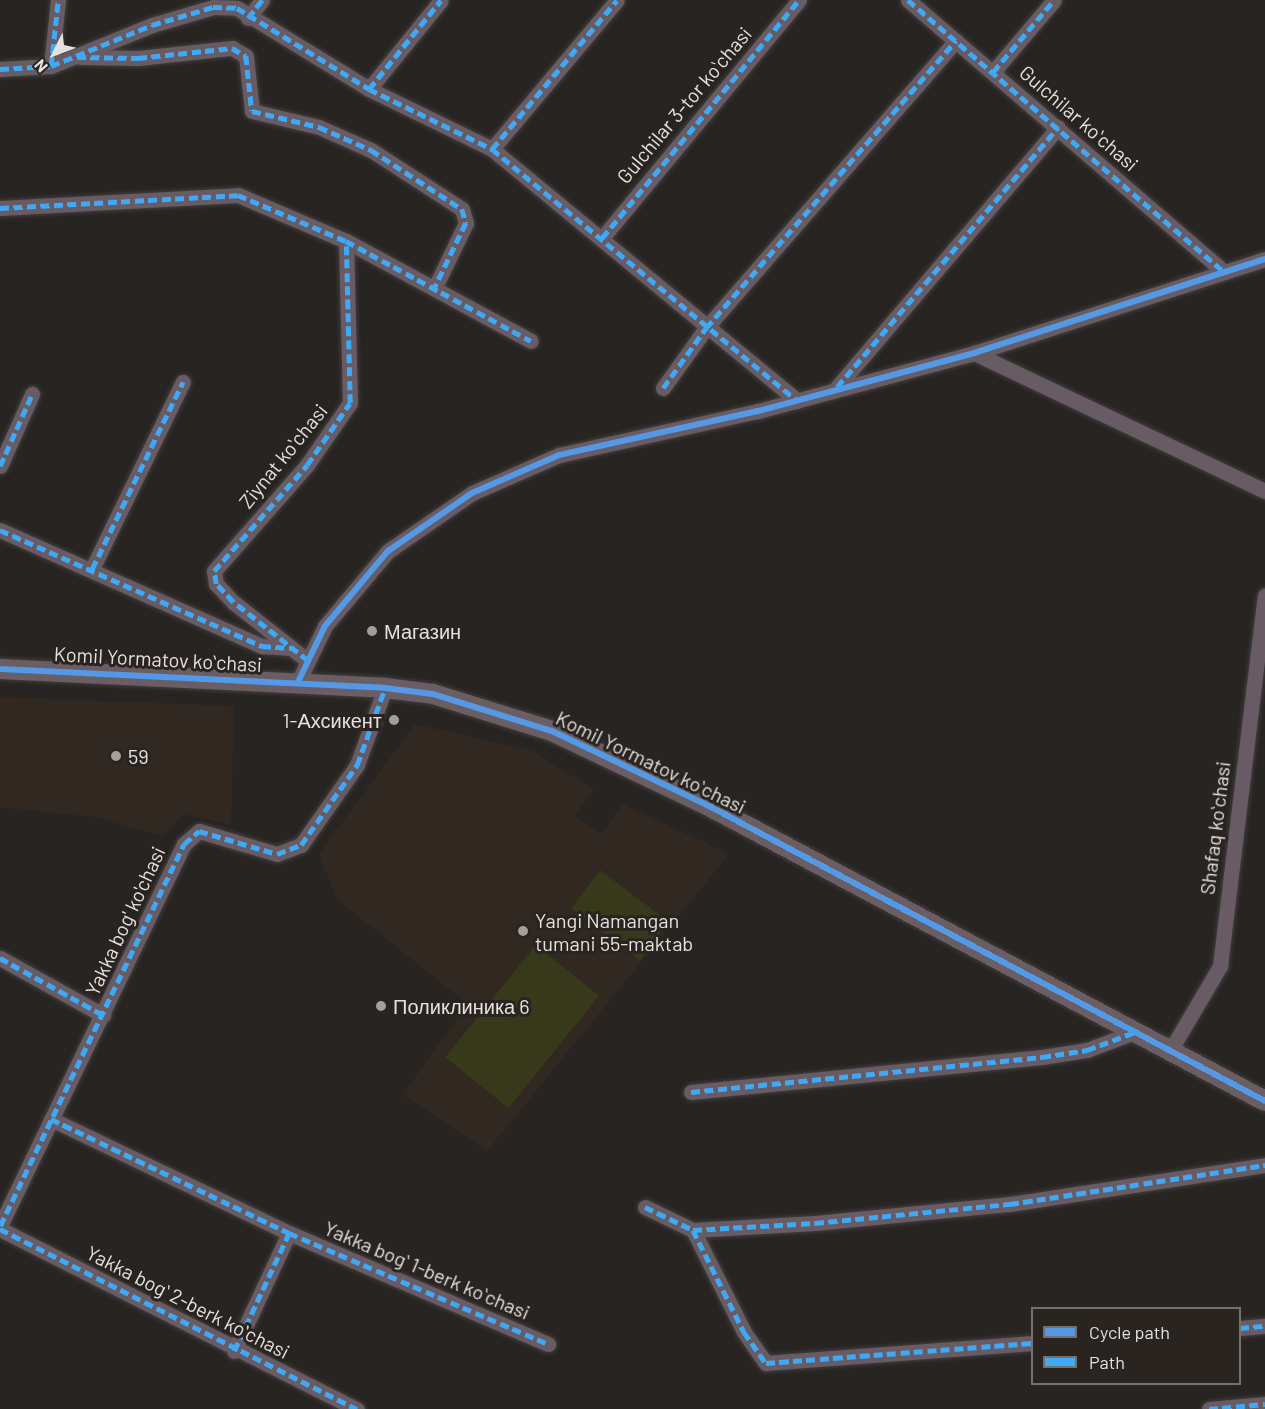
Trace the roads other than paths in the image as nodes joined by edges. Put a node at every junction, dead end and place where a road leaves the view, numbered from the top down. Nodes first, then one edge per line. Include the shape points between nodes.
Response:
1 (58, 0) edge
2 (262, 0) edge
3 (441, 0) edge
4 (616, 0) edge
5 (799, 0) edge
6 (908, 0) edge
7 (1054, 0) edge
8 (239, 9) edge
9 (956, 40) junction
10 (70, 57) junction
11 (51, 66) junction
12 (0, 69) edge
13 (993, 72) junction
14 (369, 89) junction
15 (1058, 127) junction
16 (492, 149) junction
17 (0, 208) edge
18 (602, 238) junction
19 (346, 241) junction
20 (1265, 259) edge
21 (1222, 270) junction
22 (435, 287) junction
23 (706, 328) junction
24 (531, 341) dead end
25 (974, 353) junction
26 (183, 382) dead end
27 (837, 387) junction
28 (663, 388) dead end
29 (32, 394) dead end
30 (798, 401) junction
31 (0, 466) edge
32 (1265, 491) edge
33 (0, 530) edge
34 (92, 569) junction
35 (1265, 596) edge
36 (291, 648) junction
37 (308, 661) junction
38 (0, 669) edge
39 (298, 682) junction
40 (385, 688) junction
41 (0, 958) edge
42 (103, 1016) junction
43 (1135, 1032) junction
44 (1170, 1051) junction
45 (691, 1092) dead end
46 (1265, 1101) edge
47 (51, 1119) junction
48 (1265, 1165) edge
49 (645, 1207) dead end
50 (0, 1228) edge
51 (693, 1230) junction
52 (289, 1233) junction
53 (1265, 1326) edge
54 (1241, 1328) edge
55 (1031, 1343) edge
56 (548, 1344) dead end
57 (234, 1351) junction
58 (1265, 1404) edge
59 (357, 1409) edge
60 (1209, 1409) edge

1 - 11 street
2 - 8 street
3 - 14 street
4 - 16 street
5 - 18 street, Gulchilar 3-tor koʻchasi
6 - 9 street, Gulchilar koʻchasi
7 - 13 street
8 - 10 street via 193,13
8 - 14 street
9 - 13 street, Gulchilar koʻchasi
9 - 23 street
10 - 11 street
10 - 22 street via 138,58 222,48 246,56 252,111 319,127 371,150 462,209 466,223
11 - 12 street
13 - 15 street, Gulchilar koʻchasi
14 - 16 street
15 - 21 street, Gulchilar koʻchasi
15 - 27 street
16 - 18 street
17 - 19 street via 238,195
18 - 23 street
19 - 22 street
19 - 36 street, Ziynat koʻchasi via 350,403 307,465 214,571 216,584 232,602
20 - 21 street
21 - 25 street
22 - 24 street
23 - 28 street
23 - 30 street
25 - 27 street
25 - 32 street
26 - 34 street
27 - 30 street
29 - 31 street
30 - 37 street via 559,455 472,493 388,551 325,626
33 - 34 street
34 - 36 street via 262,646
35 - 44 street, Shafaq koʻchasi via 1220,966
36 - 37 street, Ziynat koʻchasi
37 - 39 street
38 - 39 street, Komil Yormatov koʻchasi
39 - 40 street, Komil Yormatov koʻchasi
40 - 42 street, Yakka bog' ko'chasi via 357,765 301,845 277,854 199,831 184,844
40 - 43 street, Komil Yormatov koʻchasi via 433,694 552,731 710,806
41 - 42 street
42 - 47 street, Yakka bog' ko'chasi
43 - 44 street, Komil Yormatov koʻchasi
43 - 45 street via 1087,1050 1042,1057
44 - 46 street, Komil Yormatov koʻchasi
47 - 50 street, Yakka bog' ko'chasi
47 - 52 street, Yakka bogʻ 1-berk koʻchasi
48 - 51 street via 1010,1204
49 - 51 street
50 - 57 street, Yakka bogʻ 2-berk koʻchasi
51 - 55 street via 744,1332 766,1363
52 - 56 street, Yakka bogʻ 1-berk koʻchasi
52 - 57 street
53 - 54 street
57 - 59 street, Yakka bogʻ 2-berk koʻchasi
58 - 60 street

